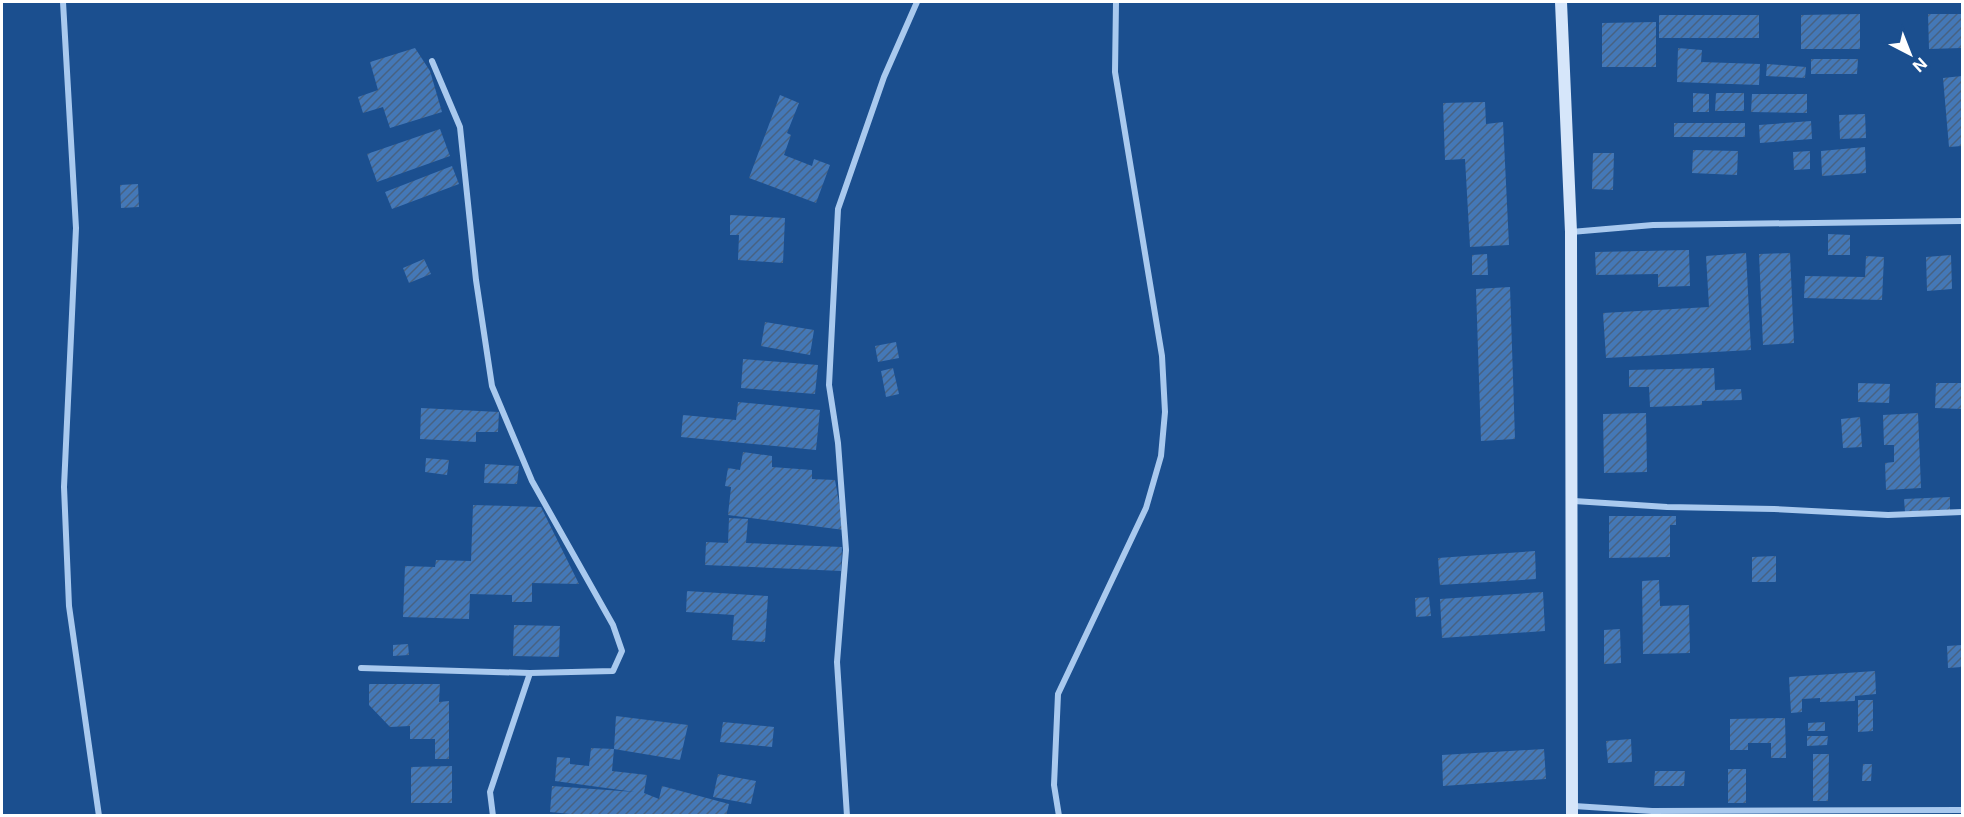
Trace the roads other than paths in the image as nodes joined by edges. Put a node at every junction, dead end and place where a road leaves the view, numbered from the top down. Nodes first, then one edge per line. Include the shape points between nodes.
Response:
1 (63, 2) edge
2 (917, 2) edge
3 (1116, 2) edge
4 (1561, 2) edge
5 (432, 61) dead end
6 (1962, 221) edge
7 (1572, 231) junction
8 (1574, 501) junction
9 (1962, 512) edge
10 (361, 668) dead end
11 (530, 673) junction
12 (1962, 810) edge
13 (1573, 811) edge
14 (99, 816) edge
15 (493, 816) edge
16 (847, 816) edge
17 (1059, 816) edge

1 - 14 street via 76,228 64,487 69,606
2 - 16 street via 884,77 838,209 829,386 838,443 846,550 837,662
3 - 17 street via 1114,72 1162,356 1165,412 1161,456 1146,508 1058,694 1054,785
4 - 7 street
5 - 11 street via 460,127 492,386 532,481 613,625 622,651 613,670
6 - 7 street via 1653,225
7 - 8 street
8 - 9 street via 1888,515
8 - 13 street
10 - 11 street
11 - 15 street via 490,792
12 - 13 street

